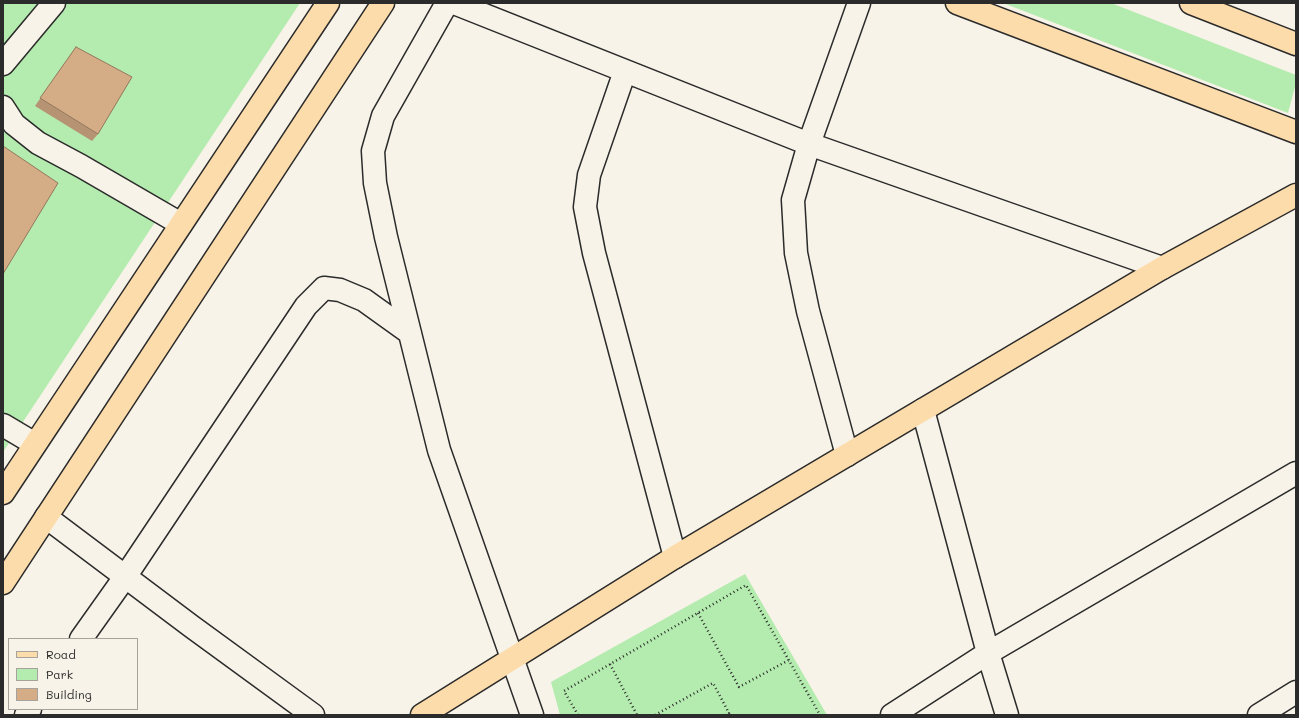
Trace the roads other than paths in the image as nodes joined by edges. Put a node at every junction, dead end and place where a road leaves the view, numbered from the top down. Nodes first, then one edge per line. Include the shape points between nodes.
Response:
1 (54, 3) edge
2 (328, 3) edge
3 (383, 3) edge
4 (447, 3) edge
5 (454, 3) edge
6 (859, 3) edge
7 (957, 3) edge
8 (1191, 3) edge
9 (1296, 44) edge
10 (3, 64) edge
11 (625, 71) junction
12 (3, 107) edge
13 (1296, 132) edge
14 (809, 144) junction
15 (1296, 195) edge
16 (182, 224) junction
17 (1162, 268) junction
18 (410, 333) junction
19 (923, 410) junction
20 (3, 425) edge
21 (35, 444) junction
22 (847, 455) junction
23 (1296, 473) edge
24 (3, 492) edge
25 (46, 517) junction
26 (675, 557) junction
27 (125, 577) junction
28 (3, 583) edge
29 (82, 638) edge
30 (988, 653) junction
31 (512, 660) junction
32 (1296, 692) edge
33 (313, 715) edge
34 (422, 715) edge
35 (532, 715) edge
36 (892, 715) edge
37 (1007, 715) edge
38 (1259, 715) edge

1 - 10 street
2 - 16 main road
3 - 25 main road
4 - 18 street via 383,116 373,151 375,183
5 - 11 street
6 - 14 street
7 - 13 main road
8 - 9 main road
11 - 14 street
11 - 26 street via 589,175 585,207 594,253
12 - 16 street via 14,124 38,143
14 - 17 street
14 - 22 street via 793,200 796,253 808,311
15 - 17 main road
16 - 21 main road
17 - 19 main road
18 - 27 street via 364,300 340,290 324,288 306,306
18 - 31 street via 439,450
19 - 22 main road
19 - 30 street
20 - 21 street
21 - 24 main road
22 - 26 main road
23 - 30 street
25 - 27 street
25 - 28 main road
26 - 31 main road
27 - 29 street
27 - 33 street
30 - 36 street
30 - 37 street
31 - 34 main road
31 - 35 street
32 - 38 street

